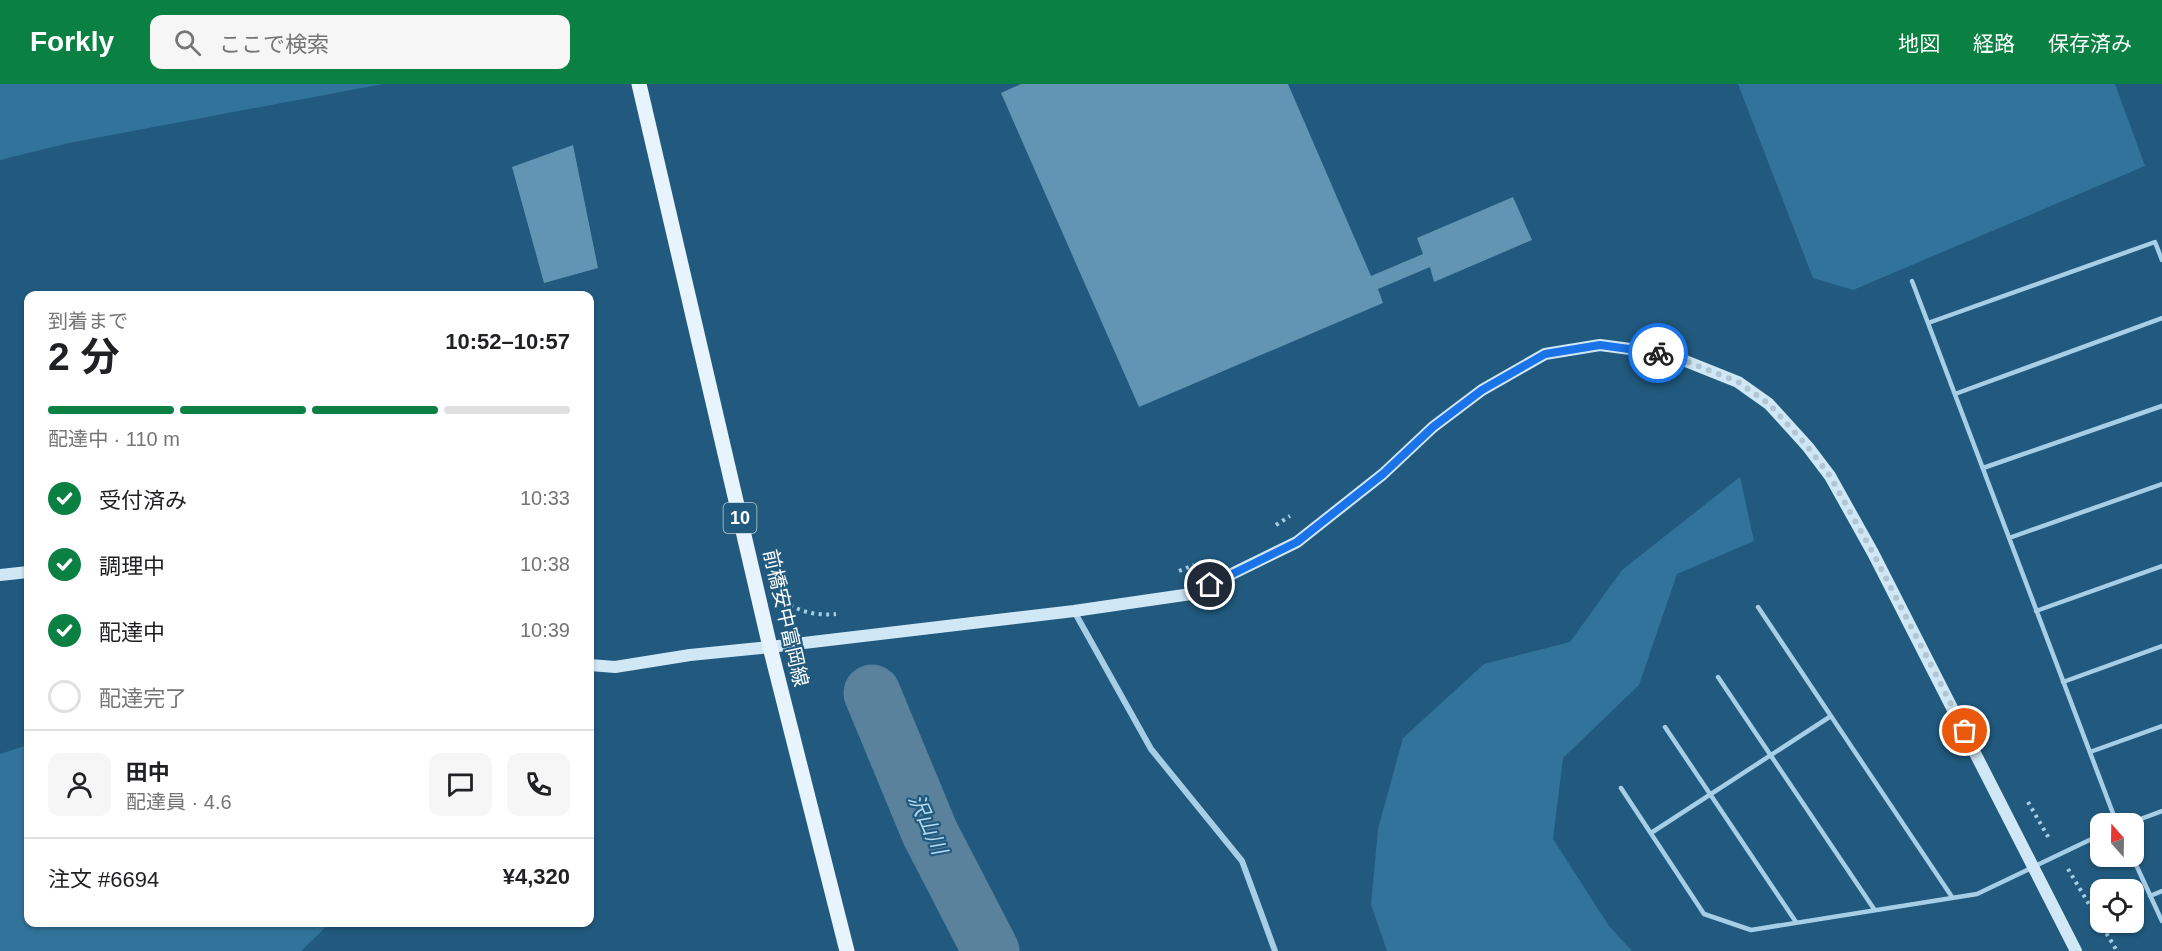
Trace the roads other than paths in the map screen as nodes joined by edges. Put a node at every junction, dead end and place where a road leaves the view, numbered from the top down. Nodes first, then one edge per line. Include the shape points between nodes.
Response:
1 (639, 84) edge
2 (2162, 260) edge
3 (1912, 282) dead end
4 (2162, 318) edge
5 (1928, 323) junction
6 (1955, 394) junction
7 (2162, 406) edge
8 (1983, 468) junction
9 (2162, 484) edge
10 (2009, 538) junction
11 (2162, 566) edge
12 (24, 572) edge
13 (0, 574) edge
14 (1758, 607) dead end
15 (1074, 611) junction
16 (2036, 611) junction
17 (2162, 646) edge
18 (770, 647) junction
19 (594, 665) edge
20 (1718, 677) dead end
21 (2063, 682) junction
22 (1831, 716) junction
23 (2162, 726) edge
24 (1665, 728) dead end
25 (2090, 752) junction
26 (1770, 755) junction
27 (1621, 788) dead end
28 (1710, 795) junction
29 (2162, 811) edge
30 (2113, 813) edge
31 (2144, 818) edge
32 (1651, 833) junction
33 (2090, 840) edge
34 (2032, 867) junction
35 (2137, 867) edge
36 (2162, 891) edge
37 (2150, 896) junction
38 (1952, 897) junction
39 (1874, 909) junction
40 (2162, 921) edge
41 (1796, 922) junction
42 (846, 950) edge
43 (1275, 951) edge
44 (2076, 951) edge

1 - 18 main road, 前橋安中富岡線 / 10
2 - 5 lane via 2155,242
3 - 5 lane
4 - 6 lane
5 - 6 lane
6 - 8 lane
7 - 8 lane
8 - 10 lane
9 - 10 lane
10 - 16 lane
11 - 16 lane
12 - 13 street
14 - 22 lane
15 - 18 street
15 - 34 street via 1191,594 1297,542 1383,474 1433,427 1482,390 1545,354 1600,345 1668,354 1738,382 1769,404 1830,476 1895,595
15 - 43 street via 1150,749 1242,861
16 - 21 lane
17 - 21 lane
18 - 19 street via 615,667
18 - 42 main road, 前橋安中富岡線 / 10
20 - 26 lane
21 - 25 lane
22 - 26 lane
22 - 38 lane
23 - 25 lane
24 - 28 lane
25 - 30 lane
26 - 28 lane
26 - 39 lane
27 - 32 lane
28 - 32 lane
28 - 41 lane
29 - 31 lane
32 - 41 lane via 1704,914 1751,930
33 - 34 lane
34 - 38 lane via 1977,894
34 - 44 street
35 - 37 lane
36 - 37 lane
37 - 40 lane
38 - 39 lane
39 - 41 lane

